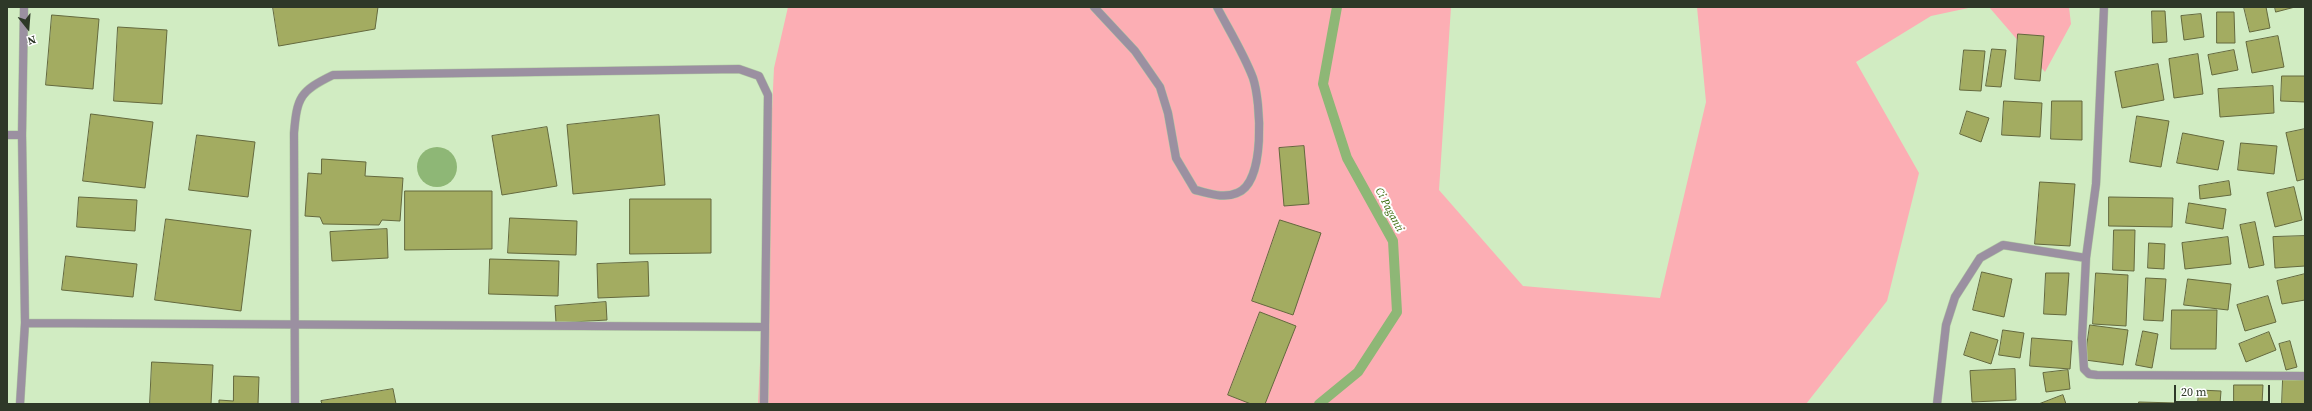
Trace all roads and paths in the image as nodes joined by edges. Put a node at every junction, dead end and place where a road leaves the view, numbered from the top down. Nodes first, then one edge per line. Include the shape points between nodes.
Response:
1 (24, 7) edge
2 (1094, 7) edge
3 (1217, 7) edge
4 (2104, 7) edge
5 (7, 135) edge
6 (22, 136) junction
7 (2086, 258) junction
8 (25, 323) junction
9 (295, 324) junction
10 (765, 327) junction
11 (2305, 376) edge
12 (20, 404) edge
13 (295, 404) edge
14 (764, 404) edge
15 (1937, 404) edge

1 - 6 street
2 - 3 street via 1135,51 1160,87 1168,113 1176,158 1195,190 1219,196 1238,193 1249,185 1256,163 1259,140 1253,79
4 - 7 street via 2096,184
5 - 6 street
6 - 8 street
7 - 11 street via 2082,338 2084,368 2089,374
7 - 15 street via 2003,245 1980,258 1955,297 1946,325
8 - 9 street
8 - 12 street
9 - 10 street
9 - 10 street via 294,133 296,106 310,86 333,75 739,69 759,76 768,95
9 - 13 street
10 - 14 street

